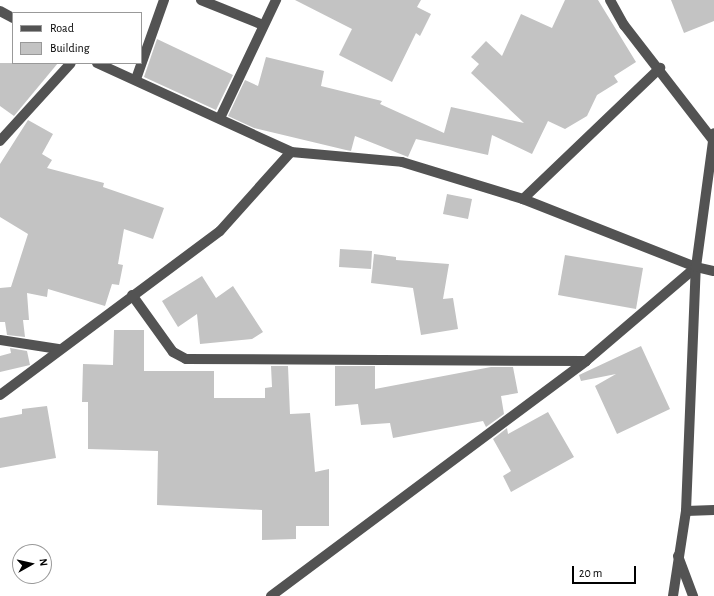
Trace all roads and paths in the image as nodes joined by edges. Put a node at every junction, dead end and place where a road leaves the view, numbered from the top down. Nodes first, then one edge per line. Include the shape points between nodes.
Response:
1 (164, 0) edge
2 (201, 0) edge
3 (276, 0) edge
4 (610, 0) edge
5 (0, 11) edge
6 (12, 17) edge
7 (263, 25) junction
8 (142, 62) edge
9 (70, 64) edge
10 (99, 64) edge
11 (141, 64) edge
12 (660, 68) junction
13 (136, 79) junction
14 (220, 118) junction
15 (713, 136) edge
16 (0, 141) edge
17 (291, 152) junction
18 (523, 199) junction
19 (696, 267) junction
20 (714, 271) edge
21 (132, 295) junction
22 (0, 340) edge
23 (58, 349) junction
24 (586, 361) junction
25 (0, 395) edge
26 (714, 510) edge
27 (686, 511) junction
28 (677, 554) junction
29 (271, 596) edge
30 (673, 596) edge
31 (692, 596) edge

1 - 8 street
2 - 7 street
3 - 7 street
4 - 12 street via 624,25
5 - 6 street
7 - 14 street
9 - 16 street
10 - 13 street
11 - 13 street
12 - 15 street
12 - 18 street
13 - 14 street
14 - 17 street
15 - 19 street
17 - 18 street via 402,162
17 - 21 street via 220,231
18 - 19 street
19 - 20 street
19 - 24 street
19 - 27 street
21 - 23 street
21 - 24 street via 173,352 186,359
22 - 23 street
23 - 25 street
24 - 29 street
26 - 27 street
27 - 28 street
28 - 30 street
28 - 31 street

